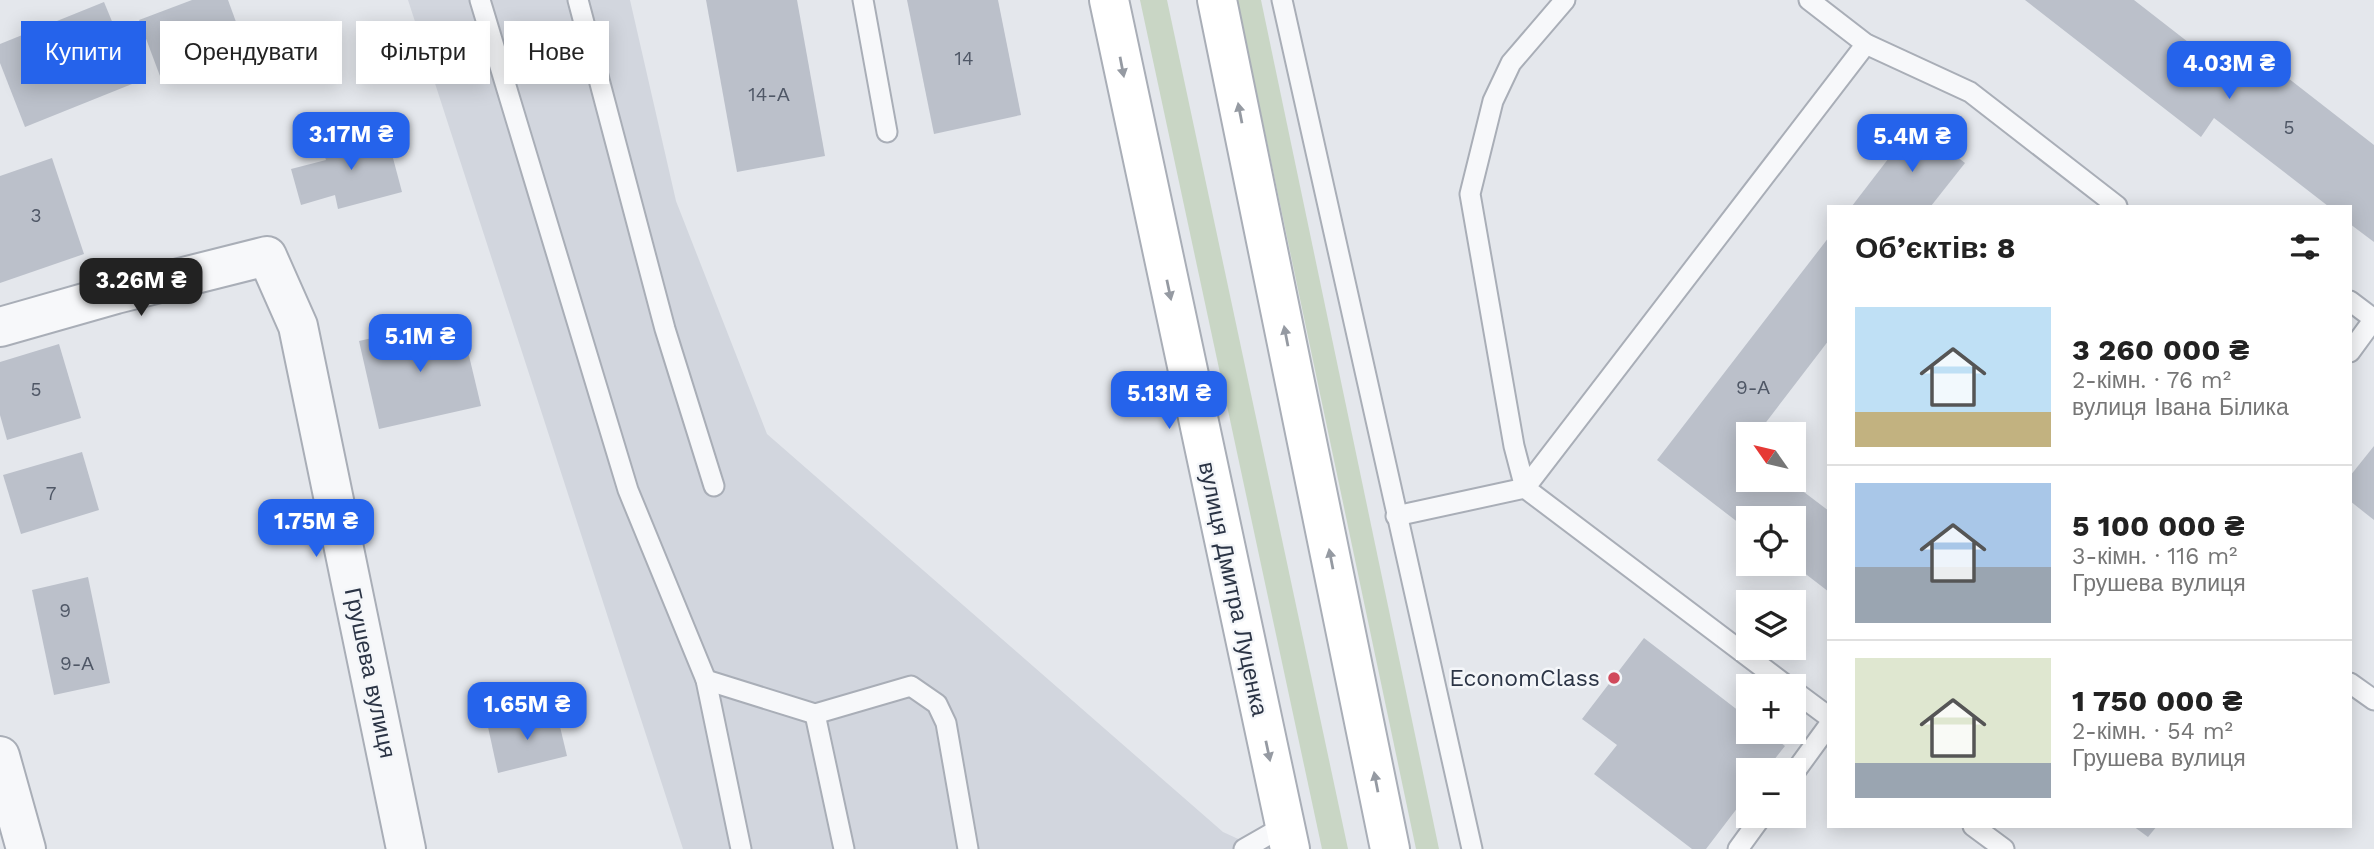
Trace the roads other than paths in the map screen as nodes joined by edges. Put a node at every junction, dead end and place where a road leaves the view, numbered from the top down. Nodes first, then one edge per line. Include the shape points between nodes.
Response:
1 (480, 0) edge
2 (578, 0) edge
3 (863, 0) edge
4 (1109, 0) edge
5 (1217, 0) edge
6 (1282, 0) edge
7 (1565, 0) edge
8 (1810, 0) edge
9 (1866, 44) junction
10 (887, 132) dead end
11 (2116, 205) edge
12 (2352, 302) edge
13 (0, 327) edge
14 (2352, 349) edge
15 (714, 486) dead end
16 (1525, 488) junction
17 (1396, 516) junction
18 (1771, 674) edge
19 (706, 680) junction
20 (2352, 684) edge
21 (1806, 700) edge
22 (2374, 700) edge
23 (815, 714) junction
24 (1827, 716) edge
25 (1827, 728) edge
26 (0, 756) edge
27 (1805, 758) edge
28 (1753, 828) edge
29 (1976, 828) edge
30 (1287, 837) edge
31 (26, 849) edge
32 (406, 849) edge
33 (741, 849) edge
34 (844, 849) edge
35 (968, 849) edge
36 (1244, 849) edge
37 (1390, 849) edge
38 (1472, 849) edge
39 (1738, 849) edge
40 (2004, 849) edge

1 - 19 lane via 628,490
2 - 15 lane via 665,329
3 - 10 lane
4 -> 30 main road, вулиця Дмитра Луценка
37 -> 5 main road
6 - 17 lane
7 - 16 lane via 1511,63 1493,102 1469,194
8 - 9 lane
9 - 11 lane via 1970,92
9 - 16 lane
12 - 14 lane via 2374,319
13 - 32 street, Грушева вулиця via 267,256 298,326
16 - 17 lane
16 - 18 lane
17 - 38 lane
19 - 23 lane
19 - 33 lane
20 - 22 lane
21 - 24 lane
23 - 34 lane
23 - 35 lane via 911,686 937,704 946,723
25 - 27 lane
26 - 31 street
28 - 39 lane
29 - 40 lane
30 - 36 lane

